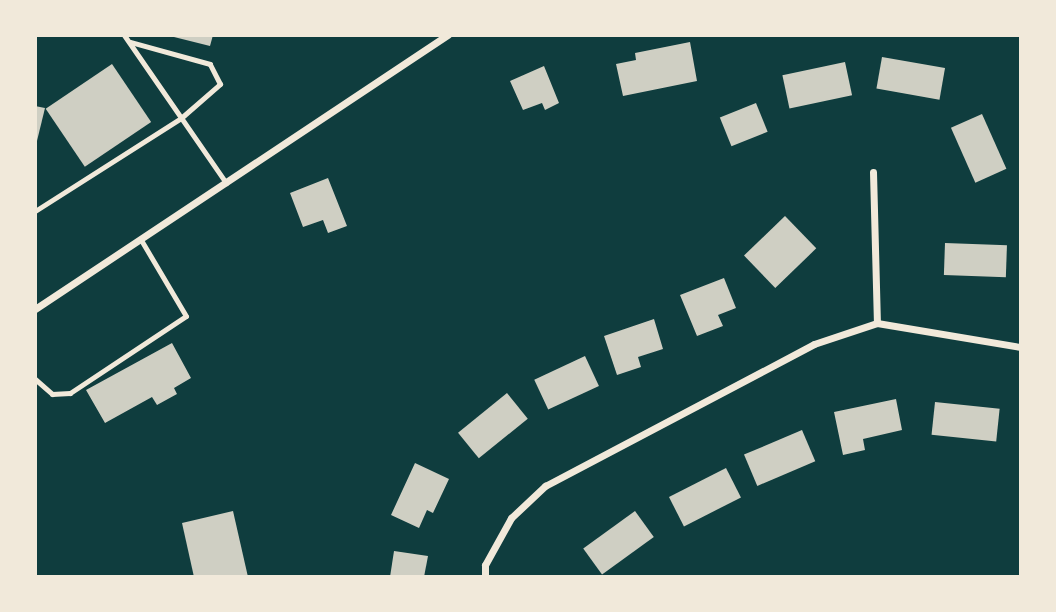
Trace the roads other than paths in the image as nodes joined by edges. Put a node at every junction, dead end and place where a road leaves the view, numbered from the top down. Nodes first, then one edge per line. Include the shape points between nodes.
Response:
1 (124, 35) edge
2 (448, 35) edge
3 (130, 42) junction
4 (181, 118) junction
5 (873, 172) dead end
6 (226, 183) junction
7 (35, 211) edge
8 (141, 240) junction
9 (35, 309) edge
10 (877, 323) junction
11 (1021, 347) edge
12 (35, 379) edge
13 (485, 577) edge

1 - 3 lane
2 - 6 street
3 - 4 lane
3 - 4 lane via 210,64 220,84
4 - 6 lane
4 - 7 lane
5 - 10 street
6 - 8 street
8 - 9 street
8 - 12 lane via 186,316 70,393 52,394
10 - 11 street
10 - 13 street via 814,344 545,486 511,518 485,565

